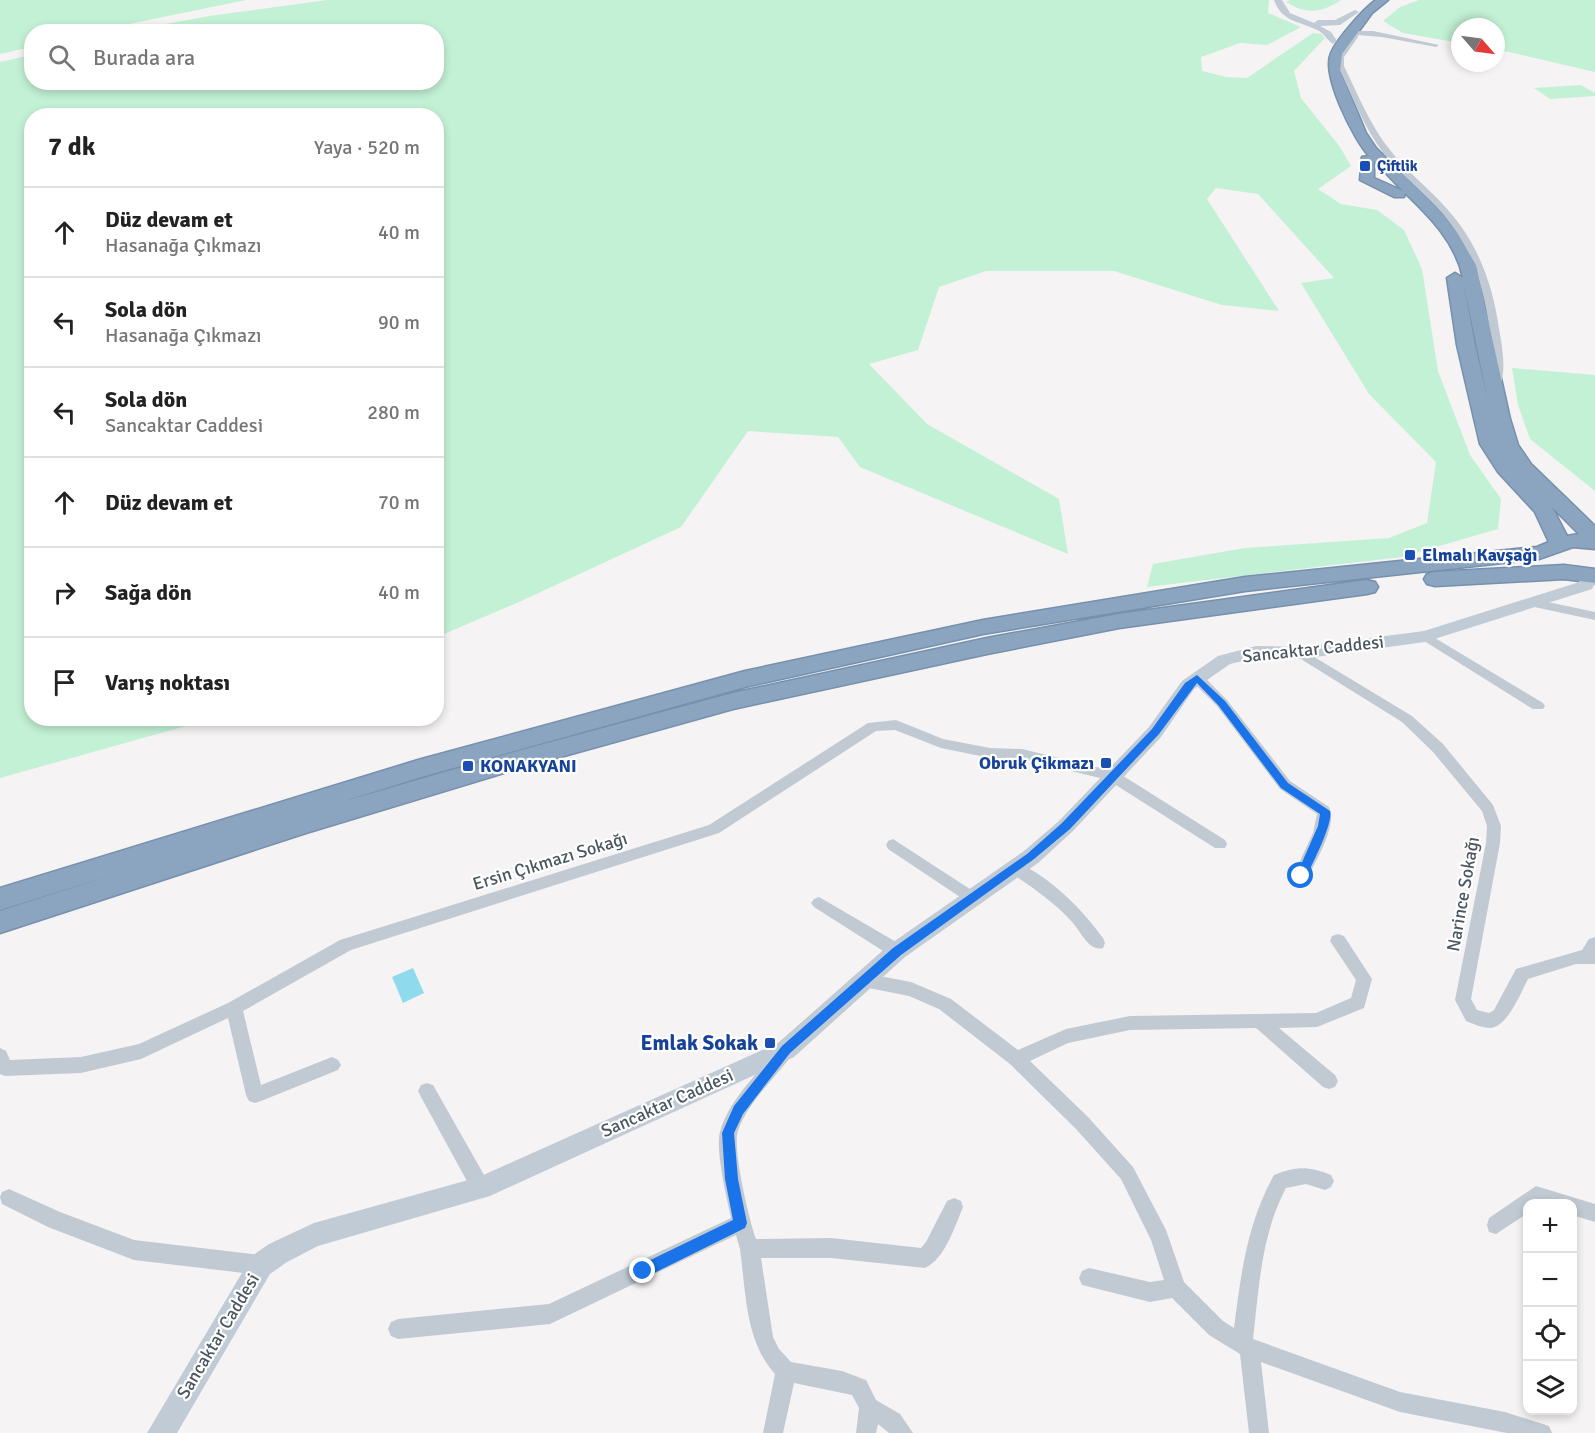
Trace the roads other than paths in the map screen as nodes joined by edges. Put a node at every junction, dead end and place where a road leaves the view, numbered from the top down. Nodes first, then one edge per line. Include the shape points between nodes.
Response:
1 (1278, 0) edge
2 (1368, 0) edge
3 (1383, 0) edge
4 (1314, 24) junction
5 (1347, 28) junction
6 (1380, 35) junction
7 (1436, 45) dead end
8 (1595, 541) edge
9 (1558, 547) junction
10 (1592, 576) edge
11 (1529, 603) junction
12 (1595, 616) edge
13 (1425, 636) junction
14 (1301, 653) junction
15 (1197, 678) junction
16 (1538, 706) dead end
17 (1112, 777) junction
18 (1220, 844) dead end
19 (893, 845) dead end
20 (1014, 868) junction
21 (1301, 876) dead end
22 (971, 897) junction
23 (0, 899) edge
24 (819, 903) dead end
25 (0, 922) edge
26 (1338, 941) dead end
27 (1097, 943) dead end
28 (897, 951) junction
29 (1592, 953) edge
30 (864, 980) junction
31 (234, 1008) junction
32 (1259, 1021) junction
33 (786, 1050) junction
34 (0, 1056) edge
35 (1016, 1059) junction
36 (332, 1065) dead end
37 (1329, 1081) dead end
38 (427, 1091) dead end
39 (1325, 1181) dead end
40 (481, 1188) junction
41 (9, 1198) dead end
42 (1532, 1199) edge
43 (1549, 1199) edge
44 (1523, 1205) edge
45 (954, 1207) dead end
46 (1577, 1208) edge
47 (1595, 1213) edge
48 (741, 1223) junction
49 (1496, 1225) dead end
50 (750, 1249) junction
51 (261, 1265) junction
52 (1089, 1278) dead end
53 (1176, 1288) junction
54 (398, 1329) dead end
55 (1245, 1345) junction
56 (786, 1371) junction
57 (869, 1407) junction
58 (160, 1433) edge
59 (773, 1433) edge
60 (866, 1433) edge
61 (903, 1433) edge
62 (1259, 1433) edge
63 (1542, 1433) edge

1 - 4 street via 1289,17
2 - 5 highway
3 - 5 highway
4 - 5 street
4 - 5 street via 1337,23
5 - 6 street
5 - 6 street
5 - 8 highway via 1336,54 1334,71 1350,113 1371,151 1434,213 1460,248 1468,265 1509,445 1524,468
5 - 9 highway via 1324,52 1321,70 1346,132 1366,160 1434,231 1452,264 1466,345 1490,444 1505,468 1544,510
6 - 7 street
8 - 9 highway via 1573,540
9 - 10 highway via 1557,554 1566,565
9 - 23 highway via 1188,593 983,627 745,679 418,768
10 - 11 street, Sancaktar Caddesi via 1586,585
10 - 25 highway via 1563,572 1422,580 1119,621 733,701 302,824
11 - 12 street
11 - 13 street, Sancaktar Caddesi
13 - 14 street, Sancaktar Caddesi
13 - 16 street
14 - 15 street, Sancaktar Caddesi via 1256,652 1224,660
14 - 29 street, Narince Sokağı via 1407,719 1438,748 1492,817 1493,843 1464,1000 1472,1016 1491,1021 1500,1014 1522,974
15 - 17 street, Sancaktar Caddesi via 1155,732
15 - 21 street via 1222,703 1285,786 1324,811 1323,826
17 - 18 street, Ersin Çıkmazı Sokağı
17 - 20 street, Sancaktar Caddesi via 1066,826
17 - 31 street, Ersin Çıkmazı Sokağı via 1022,754 990,753 941,742 896,725 873,726 714,829 346,945
19 - 22 street
20 - 22 street, Sancaktar Caddesi
20 - 27 street via 1055,895 1086,925
22 - 28 street, Sancaktar Caddesi
24 - 28 street
26 - 32 street via 1364,979 1358,1003 1317,1020
28 - 30 street, Sancaktar Caddesi
30 - 33 street, Sancaktar Caddesi
30 - 35 street via 911,989 945,1004
31 - 34 street, Ersin Çıkmazı Sokağı via 141,1051 81,1065 5,1068
31 - 36 street via 255,1095
32 - 35 street via 1130,1023 1066,1036
32 - 37 street
33 - 40 street, Sancaktar Caddesi
33 - 48 street via 739,1110 728,1133
35 - 53 street via 1083,1123 1127,1173 1159,1237
38 - 40 street
39 - 55 street via 1306,1175 1280,1181 1270,1197 1251,1275
40 - 51 street, Sancaktar Caddesi via 314,1235
41 - 51 street via 134,1250
42 - 43 street
44 - 49 street
45 - 50 street via 925,1258 831,1248
46 - 47 street
48 - 50 street
48 - 54 street via 550,1314
50 - 56 street via 763,1339
51 - 58 street, Sancaktar Caddesi
52 - 53 street via 1150,1292
53 - 55 street via 1216,1328
55 - 62 street
55 - 63 street via 1400,1401
56 - 57 street via 859,1387
56 - 59 street
57 - 60 street
57 - 61 street via 893,1421

